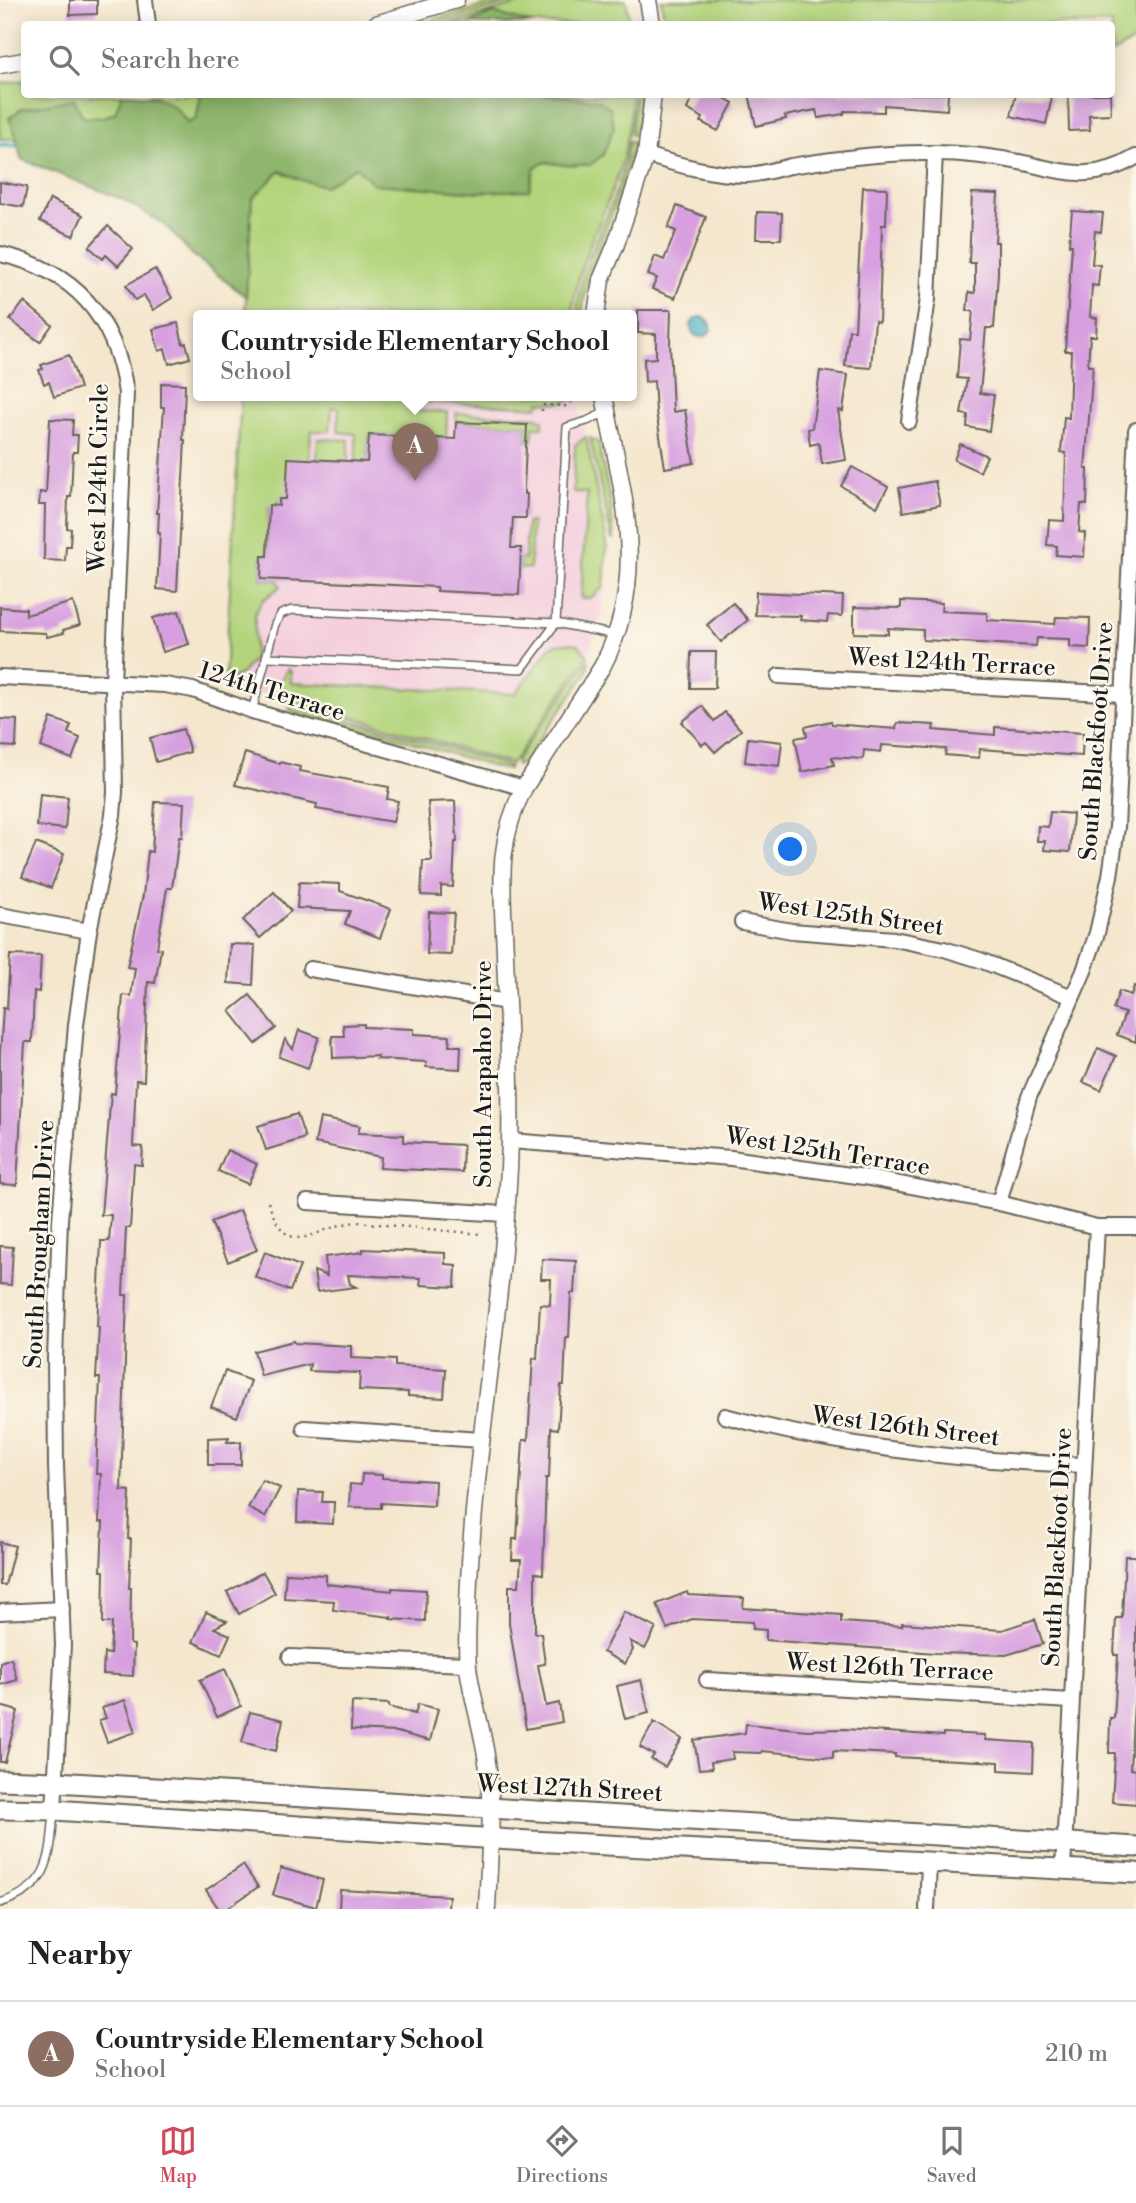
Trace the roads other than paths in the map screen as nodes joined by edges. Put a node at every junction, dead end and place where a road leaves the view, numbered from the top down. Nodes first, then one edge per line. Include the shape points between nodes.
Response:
1 (145, 0) edge
2 (456, 0) edge
3 (648, 0) edge
4 (148, 21) edge
5 (386, 21) edge
6 (652, 21) edge
7 (21, 62) edge
8 (0, 65) edge
9 (653, 98) edge
10 (935, 153) junction
11 (646, 155) junction
12 (1136, 157) edge
13 (0, 254) edge
14 (597, 310) edge
15 (606, 404) edge
16 (909, 421) dead end
17 (1136, 430) edge
18 (556, 622) junction
19 (617, 635) junction
20 (268, 657) junction
21 (779, 676) dead end
22 (0, 677) edge
23 (113, 683) junction
24 (1122, 694) junction
25 (252, 711) junction
26 (524, 788) junction
27 (0, 915) edge
28 (742, 922) dead end
29 (89, 931) junction
30 (310, 970) dead end
31 (1072, 997) junction
32 (506, 1003) junction
33 (510, 1141) junction
34 (307, 1202) dead end
35 (999, 1203) junction
36 (505, 1214) junction
37 (1097, 1227) junction
38 (1136, 1227) edge
39 (725, 1416) dead end
40 (304, 1428) dead end
41 (481, 1440) junction
42 (1084, 1465) junction
43 (62, 1609) junction
44 (0, 1612) edge
45 (290, 1657) dead end
46 (468, 1664) junction
47 (707, 1679) dead end
48 (1071, 1700) junction
49 (0, 1780) edge
50 (56, 1782) junction
51 (490, 1808) junction
52 (0, 1809) edge
53 (54, 1810) junction
54 (490, 1838) junction
55 (1065, 1843) junction
56 (1136, 1847) edge
57 (929, 1863) junction
58 (1063, 1869) junction
59 (1136, 1874) edge
60 (0, 1903) edge
61 (487, 1909) edge
62 (927, 1909) edge

1 - 4 street
2 - 5 street
3 - 6 street
7 - 8 street
9 - 11 street
10 - 11 street via 864,156 748,175 706,171
10 - 12 street via 1076,174 1103,171
10 - 16 street via 928,299
11 - 14 street via 601,280
13 - 23 street, West 124th Circle via 38,265 71,285 102,321 124,374 126,422
15 - 18 lane via 587,421 567,427
15 - 19 street, South Arapaho Drive via 628,513 627,583
17 - 24 street, South Blackfoot Drive
18 - 19 lane
18 - 20 lane via 522,669
18 - 20 lane via 292,610 281,614 275,624
19 - 26 street, South Arapaho Drive via 602,667
20 - 25 lane
21 - 24 street, West 124th Terrace
22 - 23 street, 124th Terrace
23 - 25 street, 124th Terrace via 193,690
23 - 29 street, South Brougham Drive via 113,816
24 - 31 street, South Blackfoot Drive via 1115,846 1097,933
25 - 26 street, 124th Terrace
26 - 32 street, South Arapaho Drive via 504,843 501,892
27 - 29 street
28 - 31 street, West 125th Street via 944,949
29 - 43 street, South Brougham Drive via 70,1079 60,1220 55,1359
30 - 32 street
31 - 35 street, South Blackfoot Drive via 1029,1097
32 - 33 street, South Arapaho Drive
33 - 35 street, West 125th Terrace via 731,1158
33 - 36 street, South Arapaho Drive
34 - 36 street
35 - 37 street, West 125th Terrace
36 - 41 street, South Arapaho Drive
37 - 38 street, West 125th Terrace
37 - 42 street, South Blackfoot Drive
39 - 42 street, West 126th Street via 786,1433 890,1450
40 - 41 street
41 - 46 street, South Arapaho Drive via 468,1603
42 - 48 street, South Blackfoot Drive
43 - 44 street
43 - 50 street, South Brougham Drive
45 - 46 street
46 - 51 street, South Arapaho Drive via 487,1762
47 - 48 street, West 126th Terrace
48 - 55 street, South Blackfoot Drive
49 - 50 main road, West 127th Street
50 - 51 main road, West 127th Street
50 - 53 street, South Brougham Drive
51 - 54 street, South Arapaho Drive
51 - 55 main road, West 127th Street
52 - 53 main road
53 - 54 main road
53 - 60 lane via 47,1865 38,1882 19,1897
54 - 57 main road
54 - 61 street, South Arapaho Drive
55 - 56 main road, West 127th Street
55 - 58 street, South Blackfoot Drive
57 - 58 main road
57 - 62 street
58 - 59 main road

